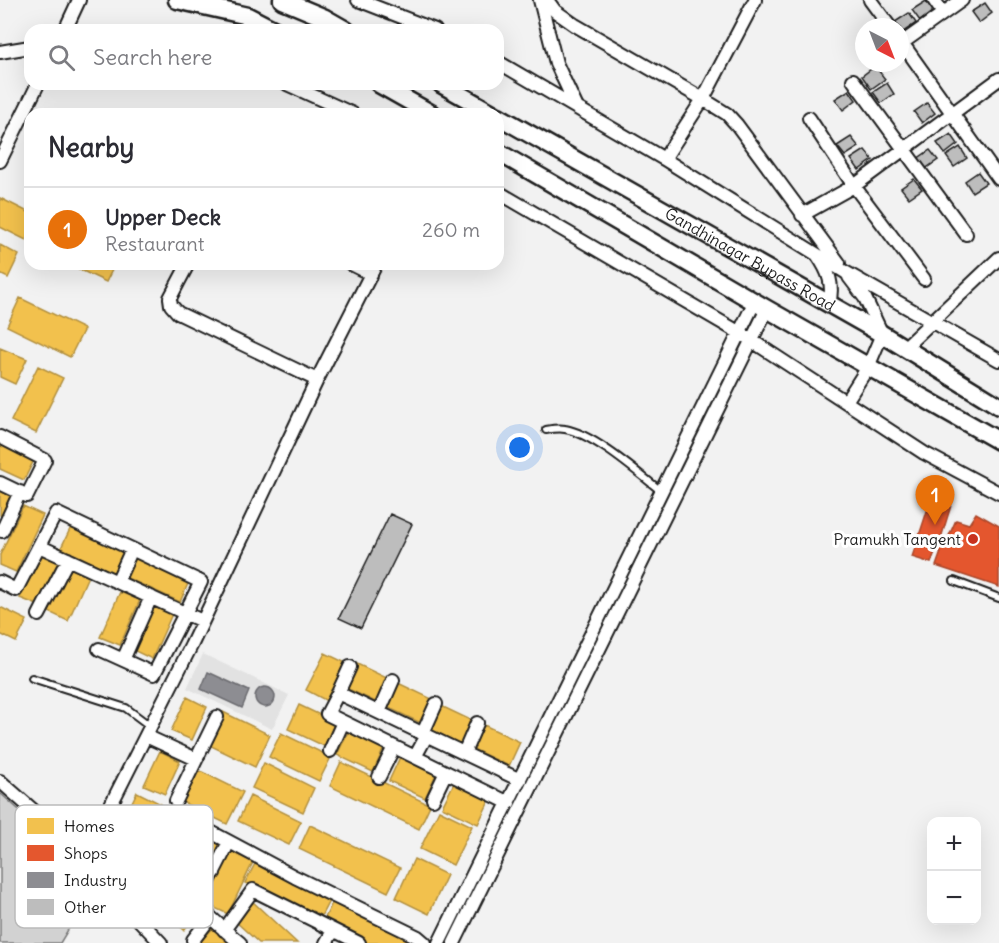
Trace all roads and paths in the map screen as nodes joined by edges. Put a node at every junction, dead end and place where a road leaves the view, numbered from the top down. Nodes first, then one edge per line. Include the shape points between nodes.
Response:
1 (79, 0) edge
2 (177, 0) edge
3 (282, 0) edge
4 (358, 0) edge
5 (540, 0) edge
6 (547, 0) edge
7 (755, 0) edge
8 (870, 0) edge
9 (934, 0) edge
10 (962, 0) edge
11 (943, 13) junction
12 (883, 18) edge
13 (67, 24) edge
14 (263, 24) edge
15 (336, 24) edge
16 (420, 24) edge
17 (909, 36) edge
18 (24, 48) edge
19 (0, 52) edge
20 (909, 53) edge
21 (504, 65) edge
22 (853, 80) dead end
23 (997, 86) edge
24 (35, 90) edge
25 (300, 90) edge
26 (390, 90) edge
27 (452, 90) edge
28 (703, 99) junction
29 (26, 108) edge
30 (339, 108) edge
31 (421, 108) edge
32 (483, 108) edge
33 (577, 108) junction
34 (24, 112) edge
35 (953, 115) junction
36 (809, 118) dead end
37 (504, 119) edge
38 (904, 151) junction
39 (504, 155) edge
40 (664, 159) junction
41 (0, 161) edge
42 (999, 178) edge
43 (854, 186) junction
44 (504, 195) edge
45 (802, 215) junction
46 (966, 234) dead end
47 (816, 253) junction
48 (999, 258) edge
49 (185, 270) edge
50 (373, 270) edge
51 (845, 272) junction
52 (924, 279) dead end
53 (829, 304) junction
54 (761, 305) junction
55 (932, 321) junction
56 (740, 333) junction
57 (882, 334) junction
58 (751, 340) junction
59 (904, 348) junction
60 (999, 360) edge
61 (868, 367) junction
62 (317, 380) junction
63 (847, 400) junction
64 (999, 406) edge
65 (546, 430) dead end
66 (0, 437) edge
67 (999, 441) edge
68 (0, 483) edge
69 (20, 492) junction
70 (662, 492) junction
71 (999, 493) edge
72 (2, 531) dead end
73 (39, 546) junction
74 (132, 549) junction
75 (68, 559) junction
76 (954, 581) dead end
77 (0, 582) edge
78 (117, 582) junction
79 (151, 597) junction
80 (999, 598) edge
81 (184, 613) junction
82 (39, 615) dead end
83 (202, 621) junction
84 (99, 649) dead end
85 (123, 660) junction
86 (350, 667) dead end
87 (32, 678) dead end
88 (393, 680) dead end
89 (338, 693) junction
90 (436, 704) dead end
91 (379, 712) junction
92 (217, 717) dead end
93 (343, 722) junction
94 (477, 723) dead end
95 (148, 732) junction
96 (425, 734) junction
97 (394, 747) junction
98 (330, 751) dead end
99 (464, 753) junction
100 (416, 757) junction
101 (196, 759) junction
102 (446, 772) junction
103 (379, 777) dead end
104 (520, 780) junction
105 (0, 781) edge
106 (433, 799) dead end
107 (176, 801) dead end
108 (509, 803) junction
109 (27, 805) edge
110 (111, 805) edge
111 (213, 833) edge
112 (230, 842) junction
113 (214, 873) edge
114 (213, 921) edge
115 (146, 928) edge
116 (202, 928) edge
117 (224, 930) junction
118 (333, 931) junction
119 (193, 940) dead end
120 (161, 943) edge
121 (240, 943) edge
122 (326, 943) edge
123 (359, 943) edge
124 (425, 943) edge
125 (440, 943) edge
126 (454, 943) edge

1 - 13 street
2 - 14 main road via 248,16
3 - 15 main road
4 - 16 street
5 - 33 street via 556,63
6 - 28 street via 575,25
7 - 28 street
8 - 12 street
9 - 11 street
10 - 11 street
11 - 17 street
18 - 19 street
20 - 35 street
21 - 33 street
22 - 38 street
23 - 35 street
24 - 29 street
25 - 30 street
26 - 31 main road
27 - 32 main road
28 - 40 street
28 - 45 street via 737,124
33 - 40 street
34 - 41 street
35 - 38 street
35 - 42 street
36 - 43 street
37 - 53 main road, Gandhinagar Bypass Road
38 - 43 street
38 - 46 street
39 - 54 main road, Gandhinagar Bypass Road
40 - 47 street
43 - 45 street
43 - 52 street
44 - 56 street
45 - 51 street
47 - 51 street
47 - 53 street via 828,272 832,292
48 - 55 street
49 - 62 street via 170,298 178,313
50 - 62 street
51 - 55 street
51 - 57 street via 865,298
53 - 57 main road, Gandhinagar Bypass Road
54 - 56 street
54 - 58 street
54 - 61 main road, Gandhinagar Bypass Road
55 - 59 street
55 - 60 street
56 - 58 street
56 - 70 street
57 - 59 main road, Gandhinagar Bypass Road
57 - 61 street
58 - 63 street
58 - 126 street
59 - 64 main road, Gandhinagar Bypass Road
61 - 63 street
61 - 67 main road, Gandhinagar Bypass Road
62 - 83 street
63 - 71 street via 924,453
65 - 70 lane via 565,429 586,437
66 - 69 street via 45,460 27,496
68 - 69 street
69 - 72 street
70 - 104 street
73 - 74 street via 56,513
73 - 75 street
73 - 77 street via 16,590
74 - 78 street
74 - 81 street via 201,582
75 - 78 street
75 - 82 street
76 - 80 lane
78 - 79 street
79 - 81 street
79 - 85 street
81 - 83 street
81 - 85 street via 154,674
83 - 95 street
84 - 85 street
86 - 89 street
87 - 95 lane via 126,708
88 - 91 street
89 - 91 street
89 - 93 street via 327,714
90 - 96 street
91 - 96 street
92 - 101 street
93 - 97 street
93 - 98 street
94 - 99 street
95 - 101 street
95 - 110 street
96 - 99 street
96 - 100 street
97 - 100 street
97 - 103 street
99 - 104 street
100 - 102 street
101 - 107 street
102 - 106 street
102 - 108 street
104 - 108 street
105 - 109 street
108 - 125 street
111 - 112 street
112 - 113 street
112 - 124 street
114 - 117 street
115 - 120 street
116 - 119 street
117 - 118 street via 253,890
117 - 121 street
118 - 122 street
118 - 123 street

